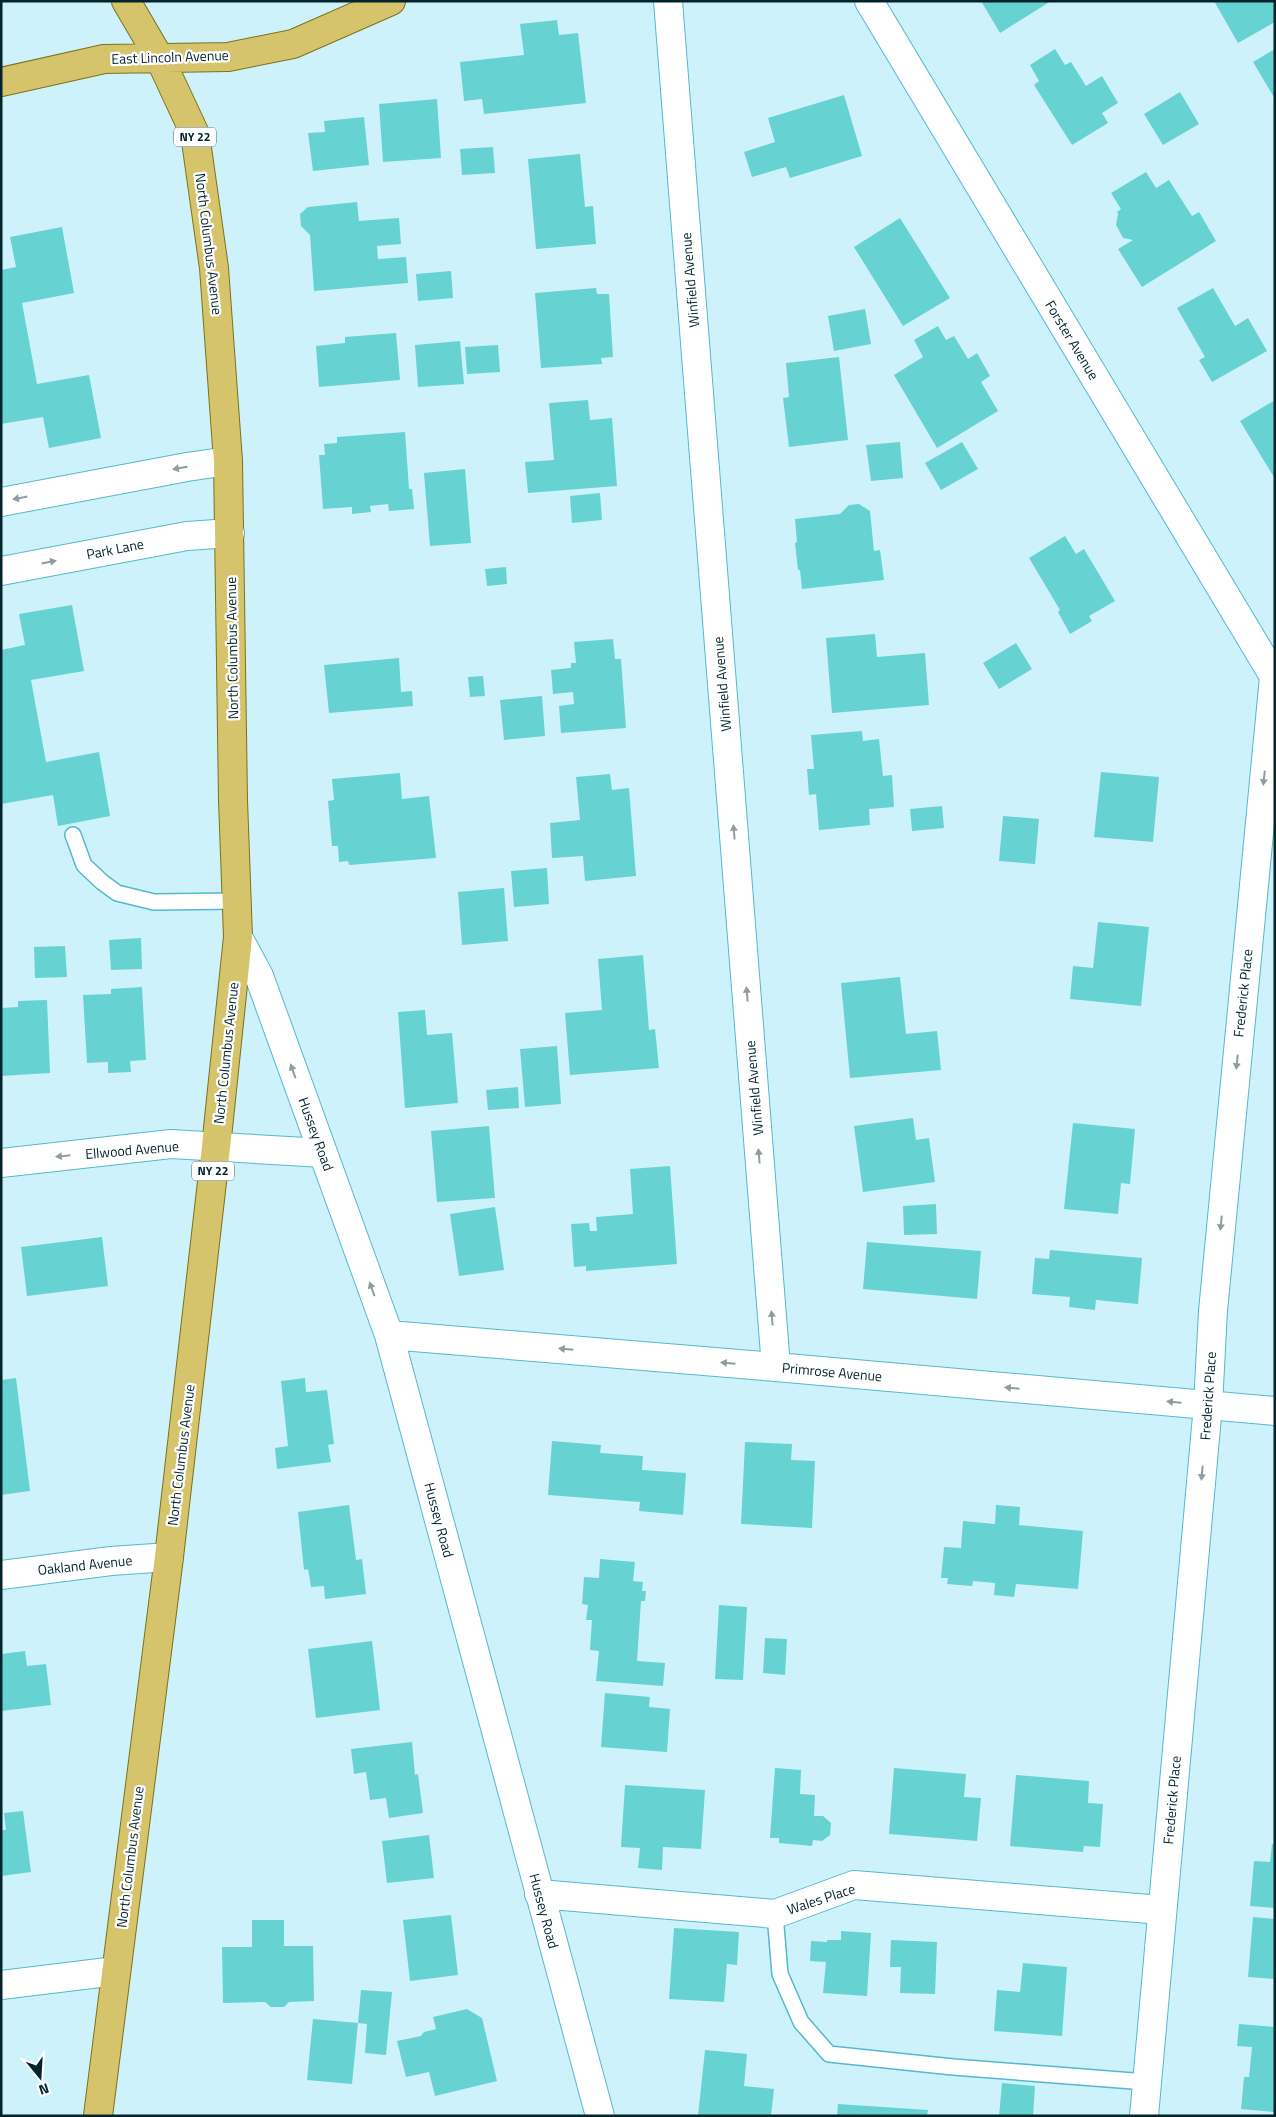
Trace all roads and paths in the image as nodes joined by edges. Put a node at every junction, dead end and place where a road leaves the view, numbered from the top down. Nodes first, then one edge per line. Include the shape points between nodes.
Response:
1 (126, 1) edge
2 (391, 1) edge
3 (668, 1) edge
4 (869, 1) edge
5 (160, 59) junction
6 (1, 82) edge
7 (228, 462) junction
8 (1, 502) edge
9 (230, 533) junction
10 (1, 570) edge
11 (1274, 678) edge
12 (73, 835) dead end
13 (237, 901) junction
14 (238, 937) junction
15 (216, 1147) junction
16 (323, 1153) junction
17 (1, 1163) edge
18 (389, 1335) junction
19 (776, 1367) junction
20 (1208, 1405) junction
21 (1275, 1411) edge
22 (169, 1557) junction
23 (1, 1575) edge
24 (539, 1894) junction
25 (1162, 1910) junction
26 (775, 1914) junction
27 (116, 1971) junction
28 (1, 1985) edge
29 (1146, 2082) junction
30 (98, 2116) edge
31 (600, 2116) edge
32 (1144, 2116) edge

1 - 5 main road, North Columbus Avenue / NY 22
2 - 5 main road, East Lincoln Avenue via 293,44 228,57
19 -> 3 street, Winfield Avenue
4 - 11 street, Forster Avenue
5 - 6 main road, East Lincoln Avenue via 104,59
5 - 7 main road, North Columbus Avenue / NY 22 via 194,134 214,268
7 -> 8 street
7 - 9 main road, North Columbus Avenue / NY 22
10 -> 9 street, Park Lane via 187,536
9 - 13 main road, North Columbus Avenue / NY 22
11 -> 20 street, Frederick Place via 1213,1311
12 - 13 lane via 84,865 117,893 154,902
13 - 14 main road, North Columbus Avenue / NY 22
14 - 15 main road, North Columbus Avenue / NY 22
16 -> 14 street, Hussey Road via 259,976
15 - 16 street, Ellwood Avenue
15 -> 17 street, Ellwood Avenue via 171,1144
15 - 22 main road, North Columbus Avenue / NY 22
18 -> 16 street, Hussey Road
19 -> 18 street, Primrose Avenue
18 - 24 street, Hussey Road
20 -> 19 street, Primrose Avenue
20 - 21 street, Primrose Avenue
20 -> 25 street, Frederick Place
22 - 23 street, Oakland Avenue
22 - 27 main road, North Columbus Avenue / NY 22
24 - 26 street, Wales Place
24 - 31 street, Hussey Road
25 - 26 street, Wales Place via 854,1885
25 - 29 street, Frederick Place
26 - 29 lane via 780,1974 801,2022 829,2054
27 - 28 street
27 - 30 main road, North Columbus Avenue / NY 22
29 - 32 street, Frederick Place

